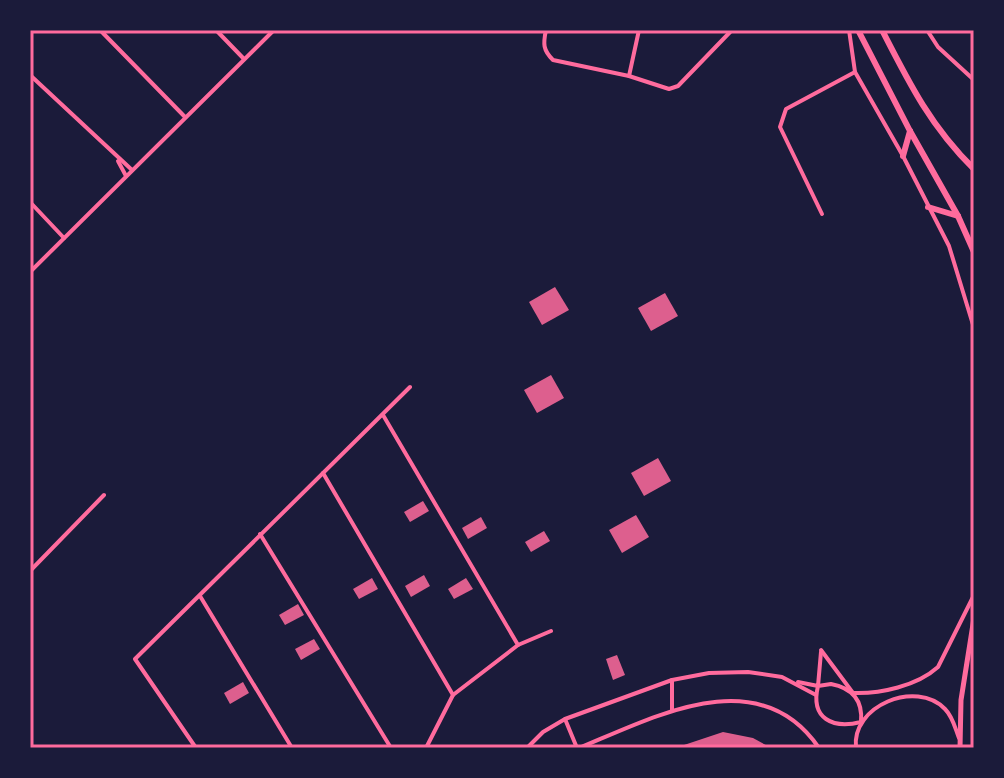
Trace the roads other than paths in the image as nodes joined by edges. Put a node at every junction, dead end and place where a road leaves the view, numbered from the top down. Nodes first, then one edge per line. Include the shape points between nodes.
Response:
1 (100, 30) edge
2 (216, 30) edge
3 (274, 30) edge
4 (546, 30) edge
5 (639, 30) edge
6 (732, 30) edge
7 (849, 30) edge
8 (858, 30) edge
9 (882, 30) edge
10 (927, 30) edge
11 (244, 59) junction
12 (855, 72) junction
13 (30, 75) edge
14 (629, 76) junction
15 (974, 80) edge
16 (186, 118) junction
17 (910, 131) junction
18 (903, 156) junction
19 (117, 159) junction
20 (964, 159) junction
21 (974, 161) edge
22 (974, 169) edge
23 (132, 170) junction
24 (126, 176) junction
25 (32, 206) edge
26 (928, 207) junction
27 (822, 214) dead end
28 (958, 216) junction
29 (974, 237) edge
30 (64, 238) junction
31 (973, 249) edge
32 (30, 272) edge
33 (974, 328) edge
34 (410, 387) dead end
35 (383, 415) junction
36 (323, 473) junction
37 (104, 495) dead end
38 (260, 534) junction
39 (30, 571) edge
40 (974, 595) edge
41 (200, 596) junction
42 (974, 618) edge
43 (551, 631) dead end
44 (518, 645) junction
45 (672, 680) junction
46 (794, 682) junction
47 (818, 686) junction
48 (853, 693) junction
49 (453, 695) junction
50 (816, 695) junction
51 (672, 710) junction
52 (565, 719) junction
53 (861, 722) junction
54 (959, 738) junction
55 (196, 748) edge
56 (292, 748) edge
57 (391, 748) edge
58 (426, 748) edge
59 (527, 748) edge
60 (578, 748) edge
61 (819, 748) edge
62 (856, 748) edge
63 (960, 748) edge

1 - 16 street
2 - 11 street
3 - 11 street
4 - 14 street via 545,52 553,60
5 - 14 street
6 - 14 street via 678,86 669,89
7 - 12 street
8 - 17 highway
9 - 20 highway via 921,105
10 - 15 street
11 - 16 street
12 - 18 street
12 - 27 street via 782,116 780,127
13 - 19 street
16 - 23 street
17 - 18 highway
17 - 28 highway
18 - 26 street
19 - 23 street
19 - 24 street
20 - 21 street
20 - 22 highway
23 - 24 street
24 - 30 street
25 - 30 street
26 - 28 highway
26 - 33 street via 949,246
28 - 31 highway
29 - 31 highway
30 - 32 street
34 - 35 street
35 - 36 street
35 - 44 street
36 - 38 street
36 - 49 street
37 - 39 street
38 - 41 street
38 - 57 street
40 - 48 street via 930,674 872,694
41 - 55 street via 135,659
41 - 56 street
42 - 54 main road
43 - 44 street
44 - 49 street
45 - 46 street via 730,671
45 - 51 street
45 - 52 street
46 - 47 street
46 - 50 street
47 - 48 street via 842,686
47 - 48 street via 821,650
47 - 50 street
48 - 53 street
49 - 58 street
50 - 53 street via 820,714 828,721
51 - 60 street
51 - 61 street via 717,701 764,705 801,725
52 - 59 street
52 - 60 street
53 - 54 street via 878,706 911,695 943,706
53 - 62 street
54 - 63 main road

